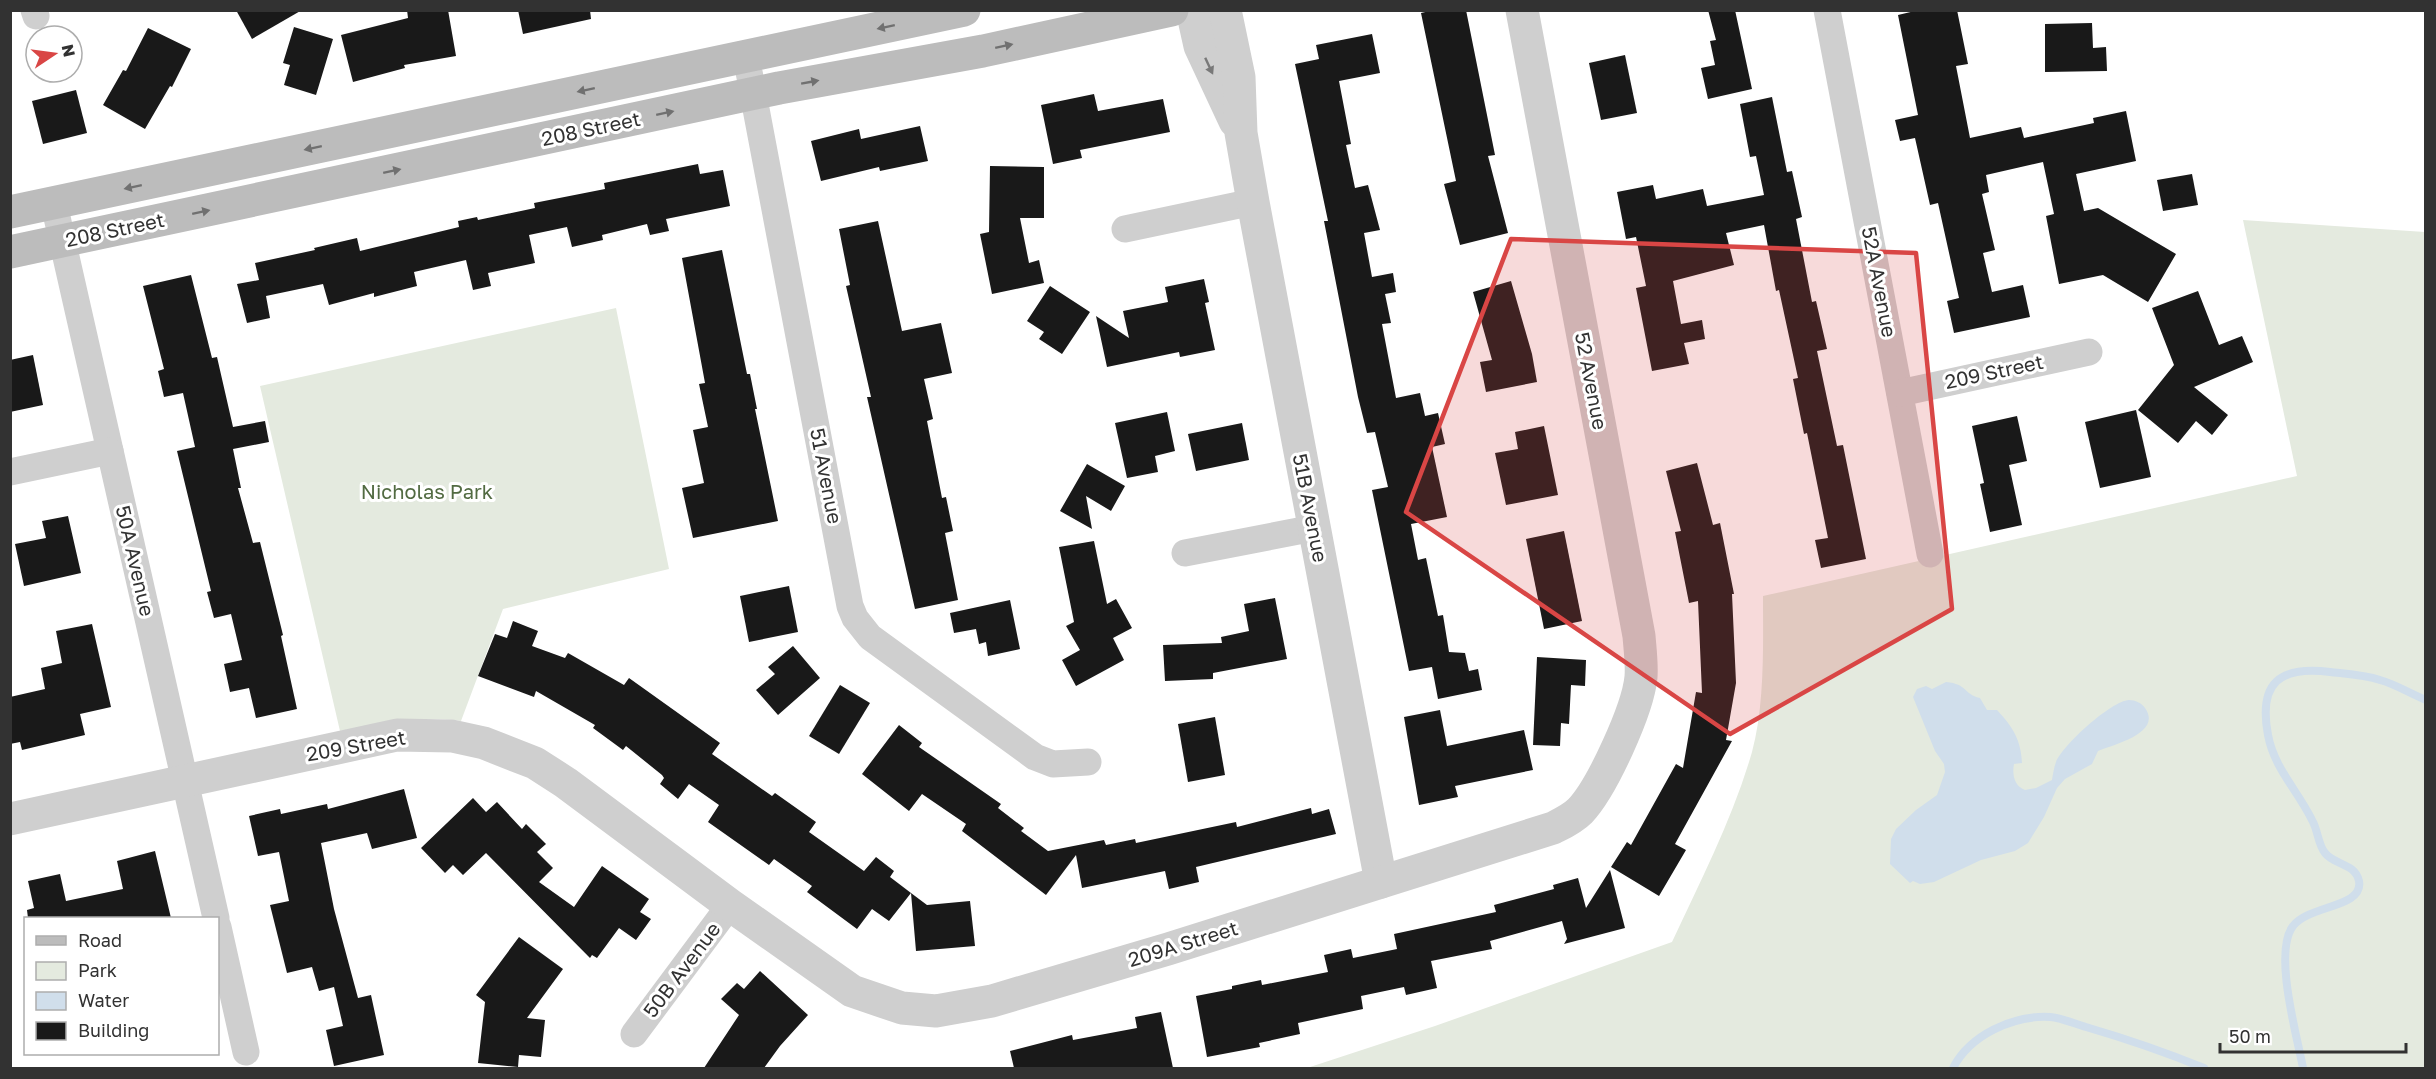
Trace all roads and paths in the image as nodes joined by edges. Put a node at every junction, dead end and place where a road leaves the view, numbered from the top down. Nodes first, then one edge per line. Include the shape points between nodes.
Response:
1 (964, 10) edge
2 (1172, 10) edge
3 (1192, 10) edge
4 (1225, 10) edge
5 (1522, 10) edge
6 (1827, 10) edge
7 (746, 56) junction
8 (753, 94) junction
9 (1241, 133) junction
10 (1253, 202) junction
11 (54, 204) junction
12 (10, 212) edge
13 (1125, 229) dead end
14 (62, 242) junction
15 (10, 252) edge
16 (2089, 352) dead end
17 (1900, 393) junction
18 (110, 451) junction
19 (10, 472) edge
20 (1314, 528) junction
21 (1185, 552) dead end
22 (1930, 554) dead end
23 (1617, 749) joint
24 (1088, 762) dead end
25 (184, 781) junction
26 (10, 819) edge
27 (1381, 882) junction
28 (730, 906) junction
29 (216, 917) edge
30 (219, 931) edge
31 (634, 1034) dead end
32 (246, 1052) dead end

1 -> 7 main road, 208 Street
8 -> 2 main road, 208 Street
3 -> 9 street, 51B Avenue via 1200,46
4 - 9 street, 51B Avenue via 1239,77
5 - 23 street, 52 Avenue via 1639,636 1641,678
6 - 17 street, 52A Avenue
7 - 8 street, 51 Avenue
7 -> 11 main road, 208 Street
14 -> 8 main road, 208 Street
8 - 24 street, 51 Avenue via 855,618 870,638 1035,757 1053,764
9 - 10 street, 51B Avenue
10 - 13 street
10 - 20 street, 51B Avenue
11 - 12 main road, 208 Street
11 - 14 street, 50A Avenue
14 - 15 main road, 208 Street
14 - 18 street, 50A Avenue
16 - 17 street, 209 Street
17 - 22 street, 52A Avenue
18 - 19 street
18 - 25 street, 50A Avenue
20 - 21 street
20 - 27 street, 51B Avenue
23 - 27 street, 209A Street via 1581,810 1570,819 1553,828
25 - 26 street, 209 Street
25 - 28 street, 209 Street via 397,735 452,736 484,743 535,763 566,783
25 - 29 street, 50A Avenue
27 - 28 street, 209A Street via 992,1001 936,1011 902,1008 852,991
28 - 31 street, 50B Avenue
30 - 32 street

